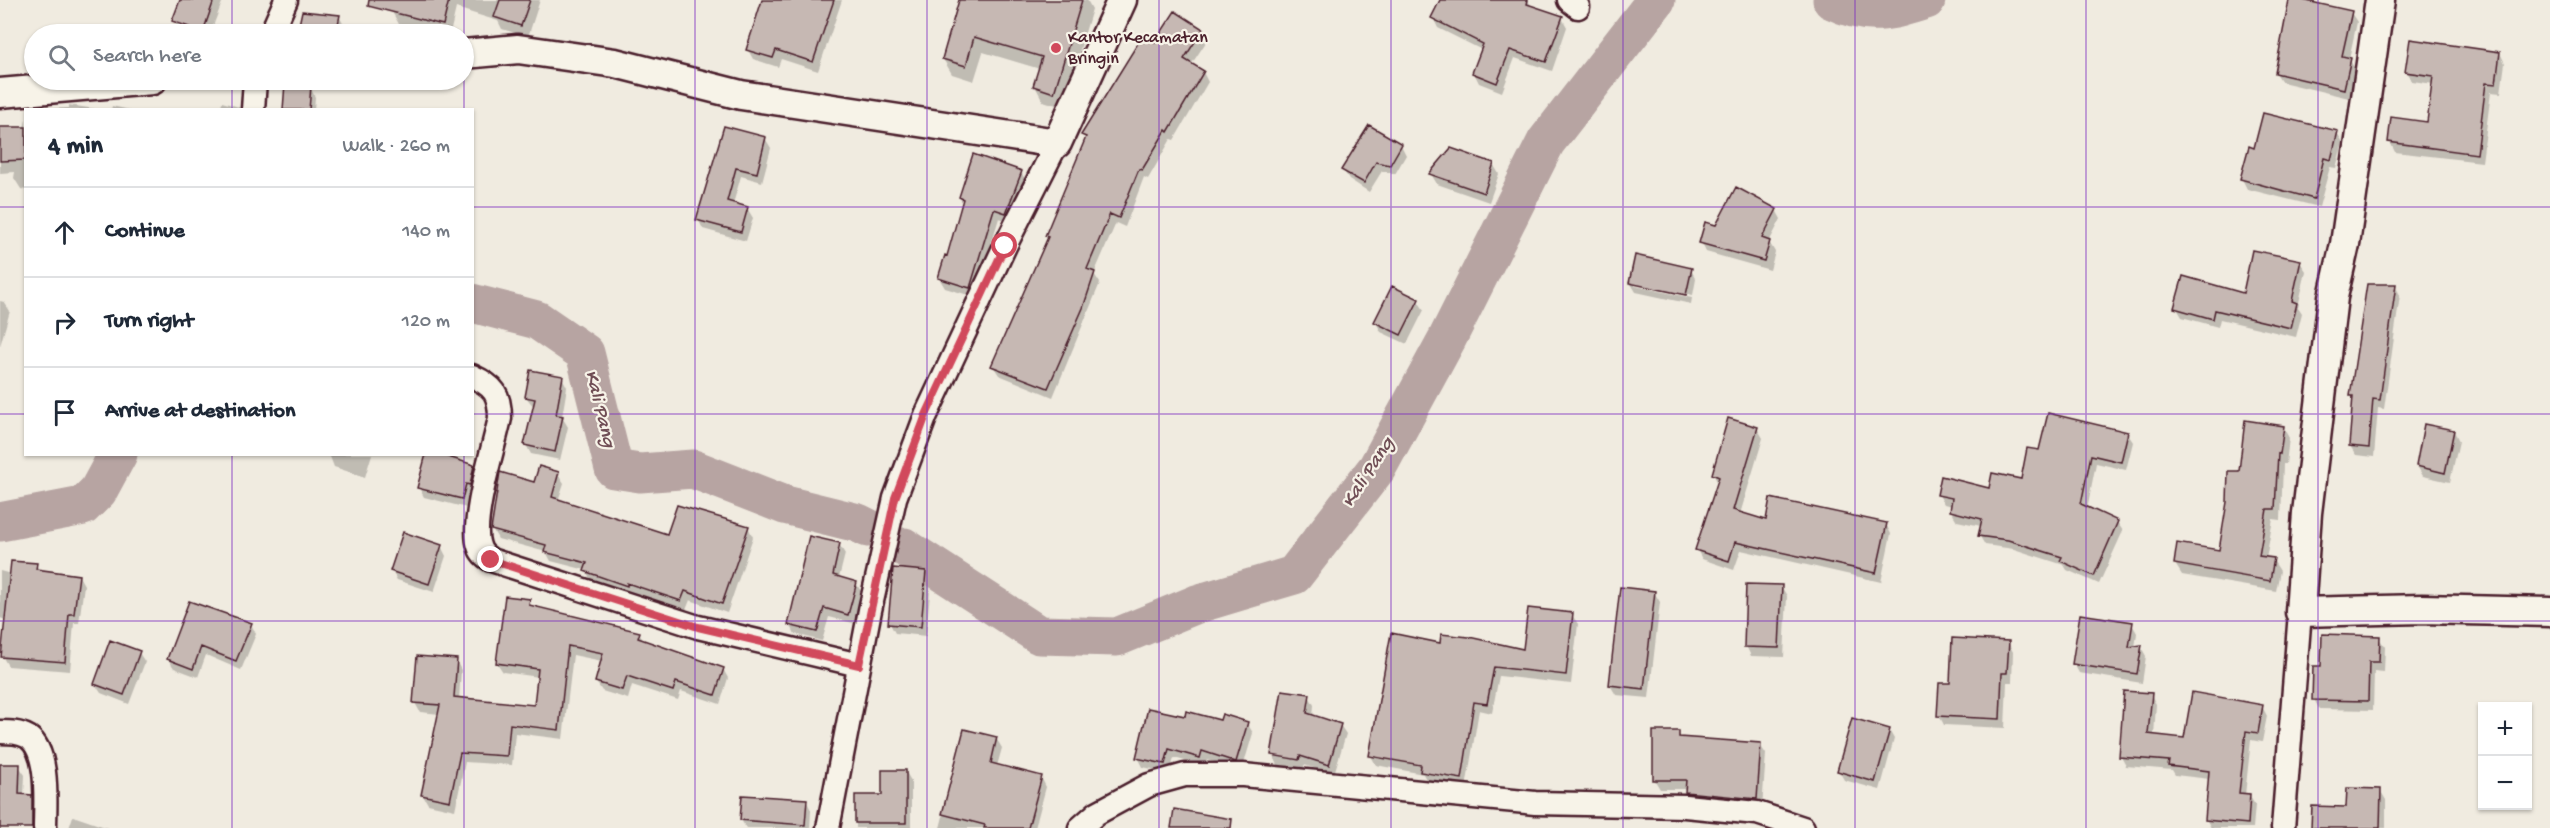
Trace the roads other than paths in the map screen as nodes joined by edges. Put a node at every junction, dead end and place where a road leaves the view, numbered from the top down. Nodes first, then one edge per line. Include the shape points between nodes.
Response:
1 (286, 0) edge
2 (1122, 0) edge
3 (2380, 0) edge
4 (275, 24) edge
5 (474, 53) edge
6 (35, 90) edge
7 (254, 90) edge
8 (0, 93) edge
9 (253, 108) edge
10 (1057, 143) junction
11 (474, 377) edge
12 (2300, 612) junction
13 (2550, 612) edge
14 (859, 665) junction
15 (0, 732) edge
16 (45, 828) edge
17 (828, 828) edge
18 (1080, 828) edge
19 (1803, 828) edge
20 (2283, 828) edge

1 - 4 street
2 - 10 street
3 - 12 street via 2345,244 2333,297 2307,513
5 - 10 street via 518,49 604,62 741,95
6 - 8 street
7 - 9 street
10 - 14 street via 926,415 895,498
11 - 14 street via 489,384 500,402 477,525 478,545 491,560 698,627
12 - 13 street
12 - 20 street
14 - 17 street
15 - 16 street via 27,737 38,752 45,782
18 - 19 street via 1097,813 1149,785 1185,775 1243,776 1535,803 1685,806 1757,813

